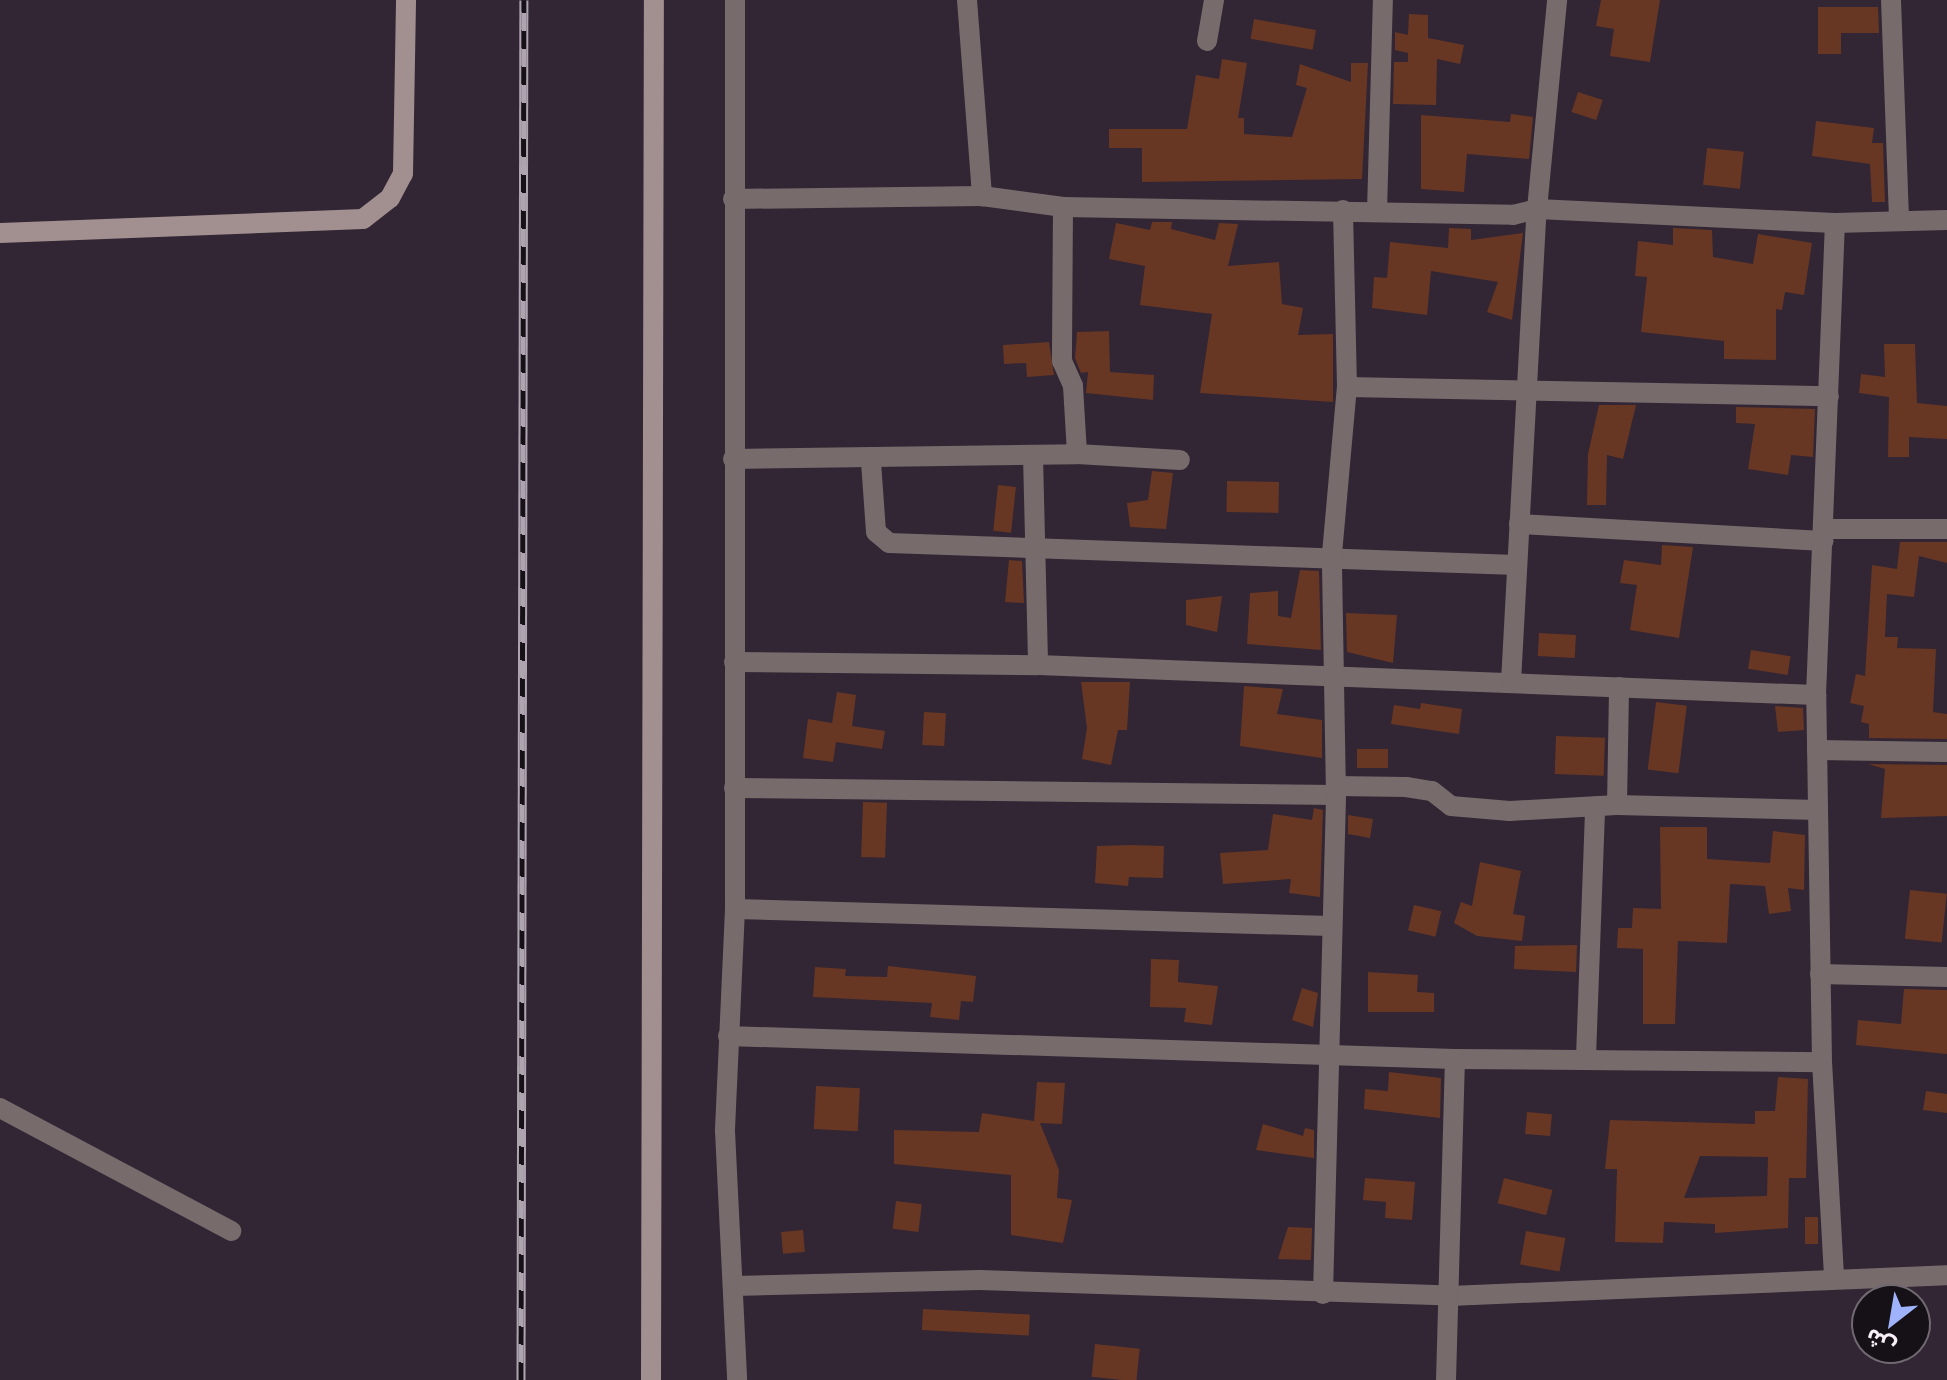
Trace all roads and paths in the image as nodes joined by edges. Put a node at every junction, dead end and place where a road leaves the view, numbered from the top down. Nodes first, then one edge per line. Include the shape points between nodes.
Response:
1 (406, 0) edge
2 (654, 0) edge
3 (735, 0) edge
4 (967, 0) edge
5 (1214, 0) edge
6 (1383, 0) edge
7 (1557, 0) edge
8 (1891, 0) edge
9 (1207, 41) dead end
10 (982, 196) junction
11 (733, 199) junction
12 (1063, 207) junction
13 (1537, 209) junction
14 (1343, 210) junction
15 (1377, 211) junction
16 (1899, 219) junction
17 (1947, 220) edge
18 (1835, 223) junction
19 (0, 233) edge
20 (1347, 387) junction
21 (1531, 387) junction
22 (1829, 396) junction
23 (1077, 454) junction
24 (1033, 456) junction
25 (733, 459) junction
26 (1180, 460) dead end
27 (871, 462) junction
28 (1519, 524) junction
29 (1947, 529) edge
30 (1824, 535) junction
31 (1034, 548) junction
32 (1332, 554) junction
33 (1517, 565) junction
34 (734, 662) junction
35 (1038, 665) junction
36 (1330, 679) junction
37 (1511, 682) junction
38 (1619, 687) junction
39 (1816, 695) junction
40 (1817, 750) junction
41 (1947, 752) edge
42 (734, 788) junction
43 (1336, 790) junction
44 (1617, 805) junction
45 (1595, 806) junction
46 (1818, 810) junction
47 (735, 909) junction
48 (1330, 926) junction
49 (1820, 974) junction
50 (1947, 977) edge
51 (728, 1036) junction
52 (1327, 1055) junction
53 (1586, 1057) junction
54 (1455, 1059) junction
55 (1822, 1062) junction
56 (0, 1108) edge
57 (231, 1231) dead end
58 (1947, 1275) edge
59 (1834, 1276) junction
60 (735, 1286) junction
61 (1323, 1294) junction
62 (1450, 1296) junction
63 (651, 1380) edge
64 (737, 1380) edge
65 (1446, 1380) edge

1 - 19 street via 403,174 390,198 363,219
2 - 63 street
3 - 11 street
4 - 10 street
5 - 9 street
6 - 15 street
7 - 13 street
8 - 16 street
10 - 11 street
10 - 12 street
11 - 25 street
12 - 14 street
12 - 23 street via 1062,361 1073,386
13 - 15 street via 1513,215
13 - 18 street
13 - 21 street
14 - 15 street
14 - 20 street
16 - 17 street
16 - 18 street
18 - 22 street
20 - 21 street
20 - 32 street
21 - 22 street
21 - 28 street
22 - 30 street
23 - 24 street
23 - 26 street
24 - 27 street
24 - 31 street
25 - 27 street
25 - 34 street
27 - 31 street via 876,532 889,543
28 - 30 street
28 - 33 street
29 - 30 street
30 - 39 street
31 - 32 street
31 - 35 street
32 - 33 street
32 - 36 street
33 - 37 street
34 - 35 street
34 - 42 street
35 - 36 street
36 - 37 street
36 - 43 street via 1337,708
37 - 38 street
38 - 39 street
38 - 44 street
39 - 40 street
40 - 41 street
40 - 46 street
42 - 43 street
42 - 47 street
43 - 45 street via 1432,791 1459,807
43 - 48 street
44 - 45 street
44 - 46 street
45 - 53 street
46 - 49 street
47 - 48 street
47 - 51 street
48 - 52 street
49 - 50 street
49 - 55 street
51 - 52 street
51 - 60 street via 725,1131
52 - 54 street
52 - 61 street
53 - 54 street
53 - 55 street
54 - 62 street
55 - 59 street
56 - 57 street
58 - 59 street
59 - 62 street via 1628,1292
60 - 61 street via 980,1280
60 - 64 street
61 - 62 street
62 - 65 street

